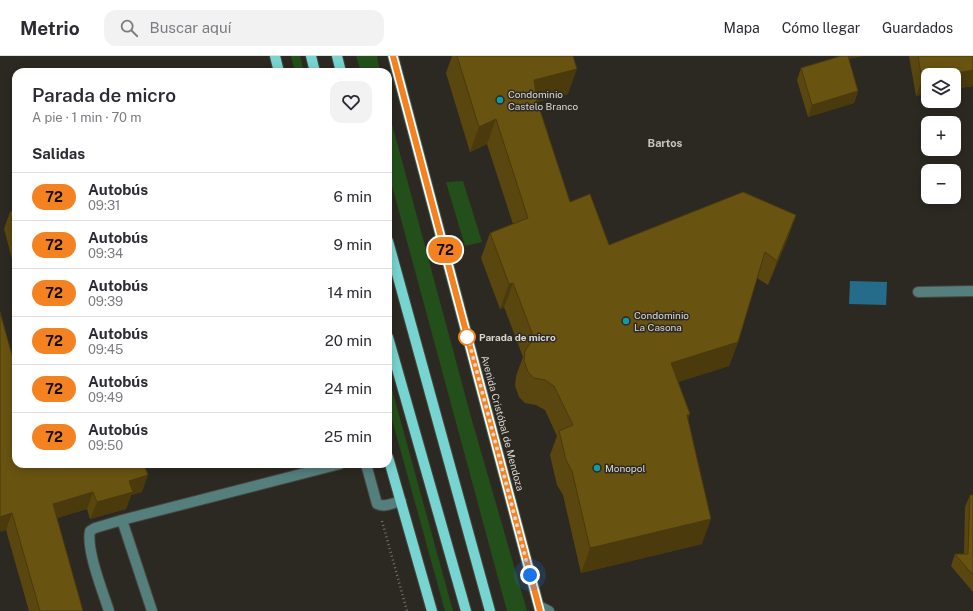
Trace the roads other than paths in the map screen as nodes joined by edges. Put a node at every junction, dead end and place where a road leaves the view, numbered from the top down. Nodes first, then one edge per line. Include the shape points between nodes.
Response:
1 (275, 56) edge
2 (311, 56) edge
3 (337, 56) edge
4 (393, 56) edge
5 (278, 68) edge
6 (314, 68) edge
7 (340, 68) edge
8 (392, 256) edge
9 (973, 291) edge
10 (918, 292) dead end
11 (392, 351) edge
12 (324, 468) edge
13 (367, 468) edge
14 (391, 468) edge
15 (401, 501) junction
16 (122, 520) junction
17 (540, 608) edge
18 (109, 611) edge
19 (152, 611) edge
20 (432, 611) edge
21 (466, 611) edge
22 (490, 611) edge
23 (548, 611) edge

1 - 5 main road
2 - 6 main road
3 - 7 main road
4 - 17 main road, Avenida Cristóbal de Mendoza
8 - 22 main road
9 - 10 street
11 - 21 main road
12 - 16 street
13 - 15 street via 377,504 381,506
14 - 15 main road
15 - 20 main road
16 - 18 street via 95,528 90,531 89,537 92,557
16 - 19 street
17 - 23 street

